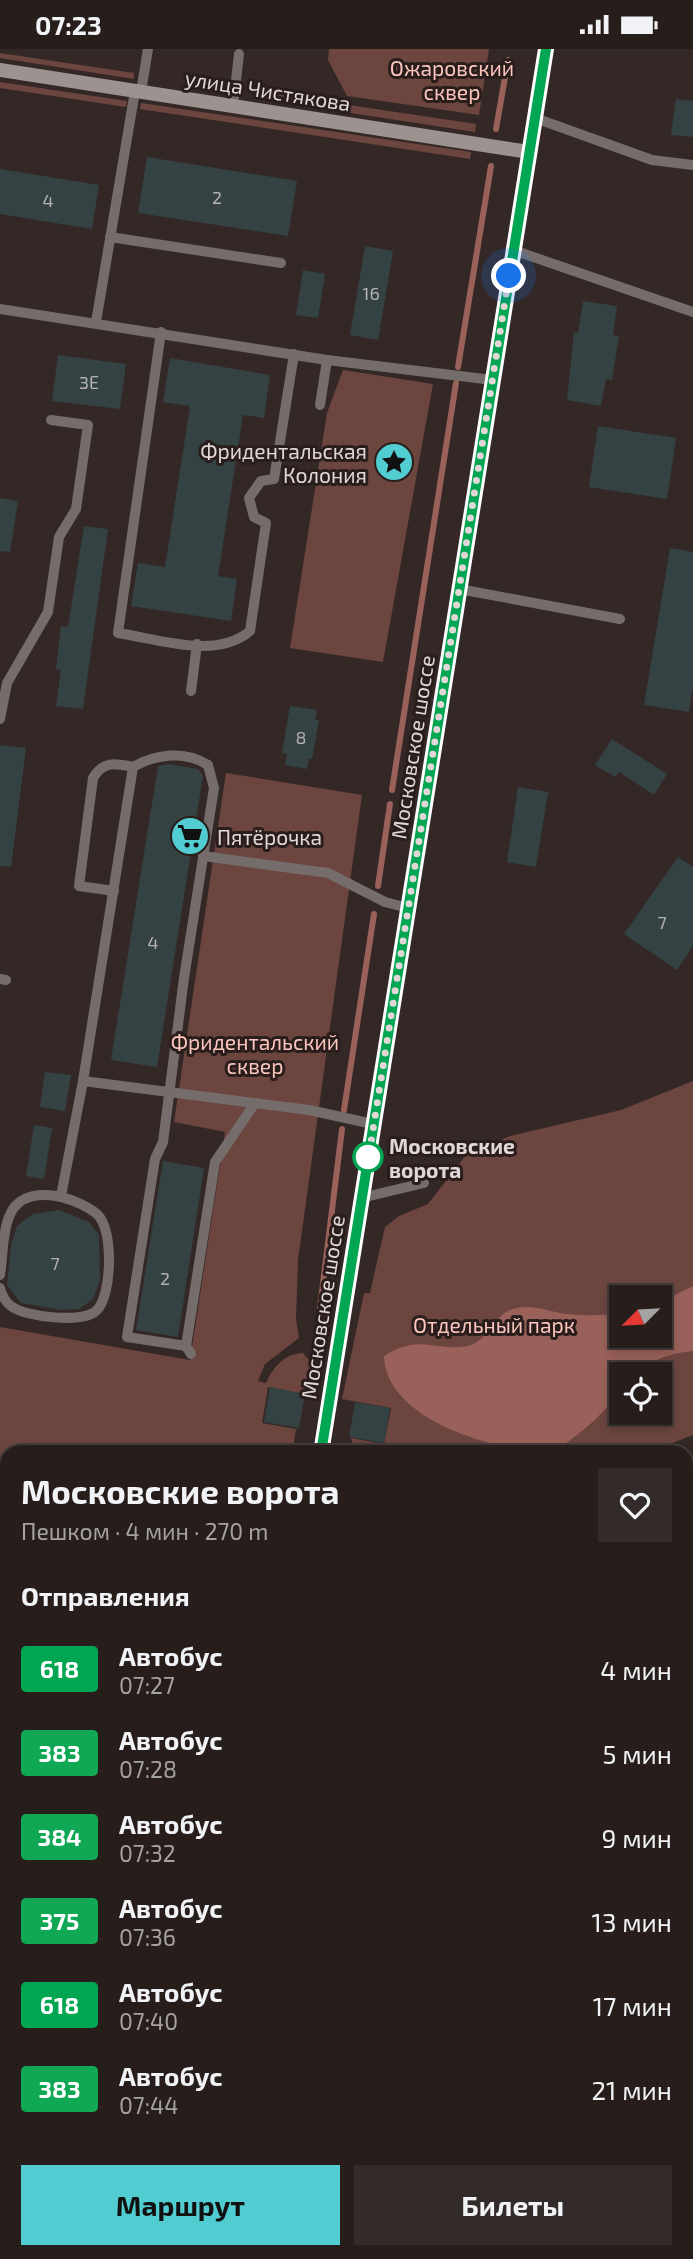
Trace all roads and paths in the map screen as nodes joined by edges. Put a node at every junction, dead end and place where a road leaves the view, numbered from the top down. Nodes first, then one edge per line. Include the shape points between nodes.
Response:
1 (148, 49) edge
2 (545, 49) edge
3 (239, 54) dead end
4 (0, 70) edge
5 (138, 91) junction
6 (233, 106) junction
7 (535, 118) junction
8 (529, 152) junction
9 (693, 165) edge
10 (110, 237) junction
11 (513, 250) junction
12 (281, 263) dead end
13 (0, 309) edge
14 (693, 312) edge
15 (96, 322) junction
16 (160, 332) junction
17 (295, 354) junction
18 (327, 360) junction
19 (493, 380) junction
20 (320, 405) dead end
21 (51, 420) dead end
22 (459, 589) junction
23 (620, 619) dead end
24 (197, 644) junction
25 (191, 691) dead end
26 (0, 719) edge
27 (133, 767) junction
28 (203, 856) junction
29 (114, 891) junction
30 (408, 908) junction
31 (83, 1081) junction
32 (170, 1092) junction
33 (255, 1103) junction
34 (373, 1123) junction
35 (424, 1183) dead end
36 (61, 1196) junction
37 (361, 1198) junction
38 (0, 1275) edge
39 (0, 1288) edge
40 (322, 1445) edge

1 - 5 lane
2 - 7 main road, Московское шоссе
3 - 6 lane
4 - 5 main road, улица Чистякова
5 - 6 main road, улица Чистякова
5 - 10 lane
6 - 8 main road, улица Чистякова
7 - 8 main road, Московское шоссе
7 - 9 lane via 653,160
8 - 11 main road, Московское шоссе
10 - 12 lane
10 - 15 lane
11 - 14 lane
11 - 19 main road, Московское шоссе
13 - 15 lane
15 - 16 lane
16 - 17 lane
16 - 24 lane via 118,633
17 - 18 lane
17 - 24 lane via 274,479 261,481 249,498 254,517 266,523 250,631 226,644
18 - 19 lane
18 - 20 lane
19 - 22 main road, Московское шоссе
21 - 26 lane via 88,425 76,509 60,537 47,612 7,683
22 - 23 lane
22 - 30 main road, Московское шоссе
24 - 25 lane
27 - 28 lane via 158,755 208,765 214,788
27 - 29 lane
27 - 29 lane via 106,764 93,778 79,886
28 - 30 lane via 328,873 385,902
28 - 32 lane
29 - 31 lane
30 - 34 main road, Московское шоссе
31 - 32 lane
31 - 36 lane
32 - 33 lane
32 - 33 lane via 127,1338 189,1350 215,1162
33 - 34 lane
34 - 37 main road, Московское шоссе
35 - 37 lane
36 - 38 lane via 37,1195 15,1206 8,1218
36 - 39 lane via 94,1211 108,1229 104,1296 99,1309 77,1320 18,1311
37 - 40 main road, Московское шоссе

